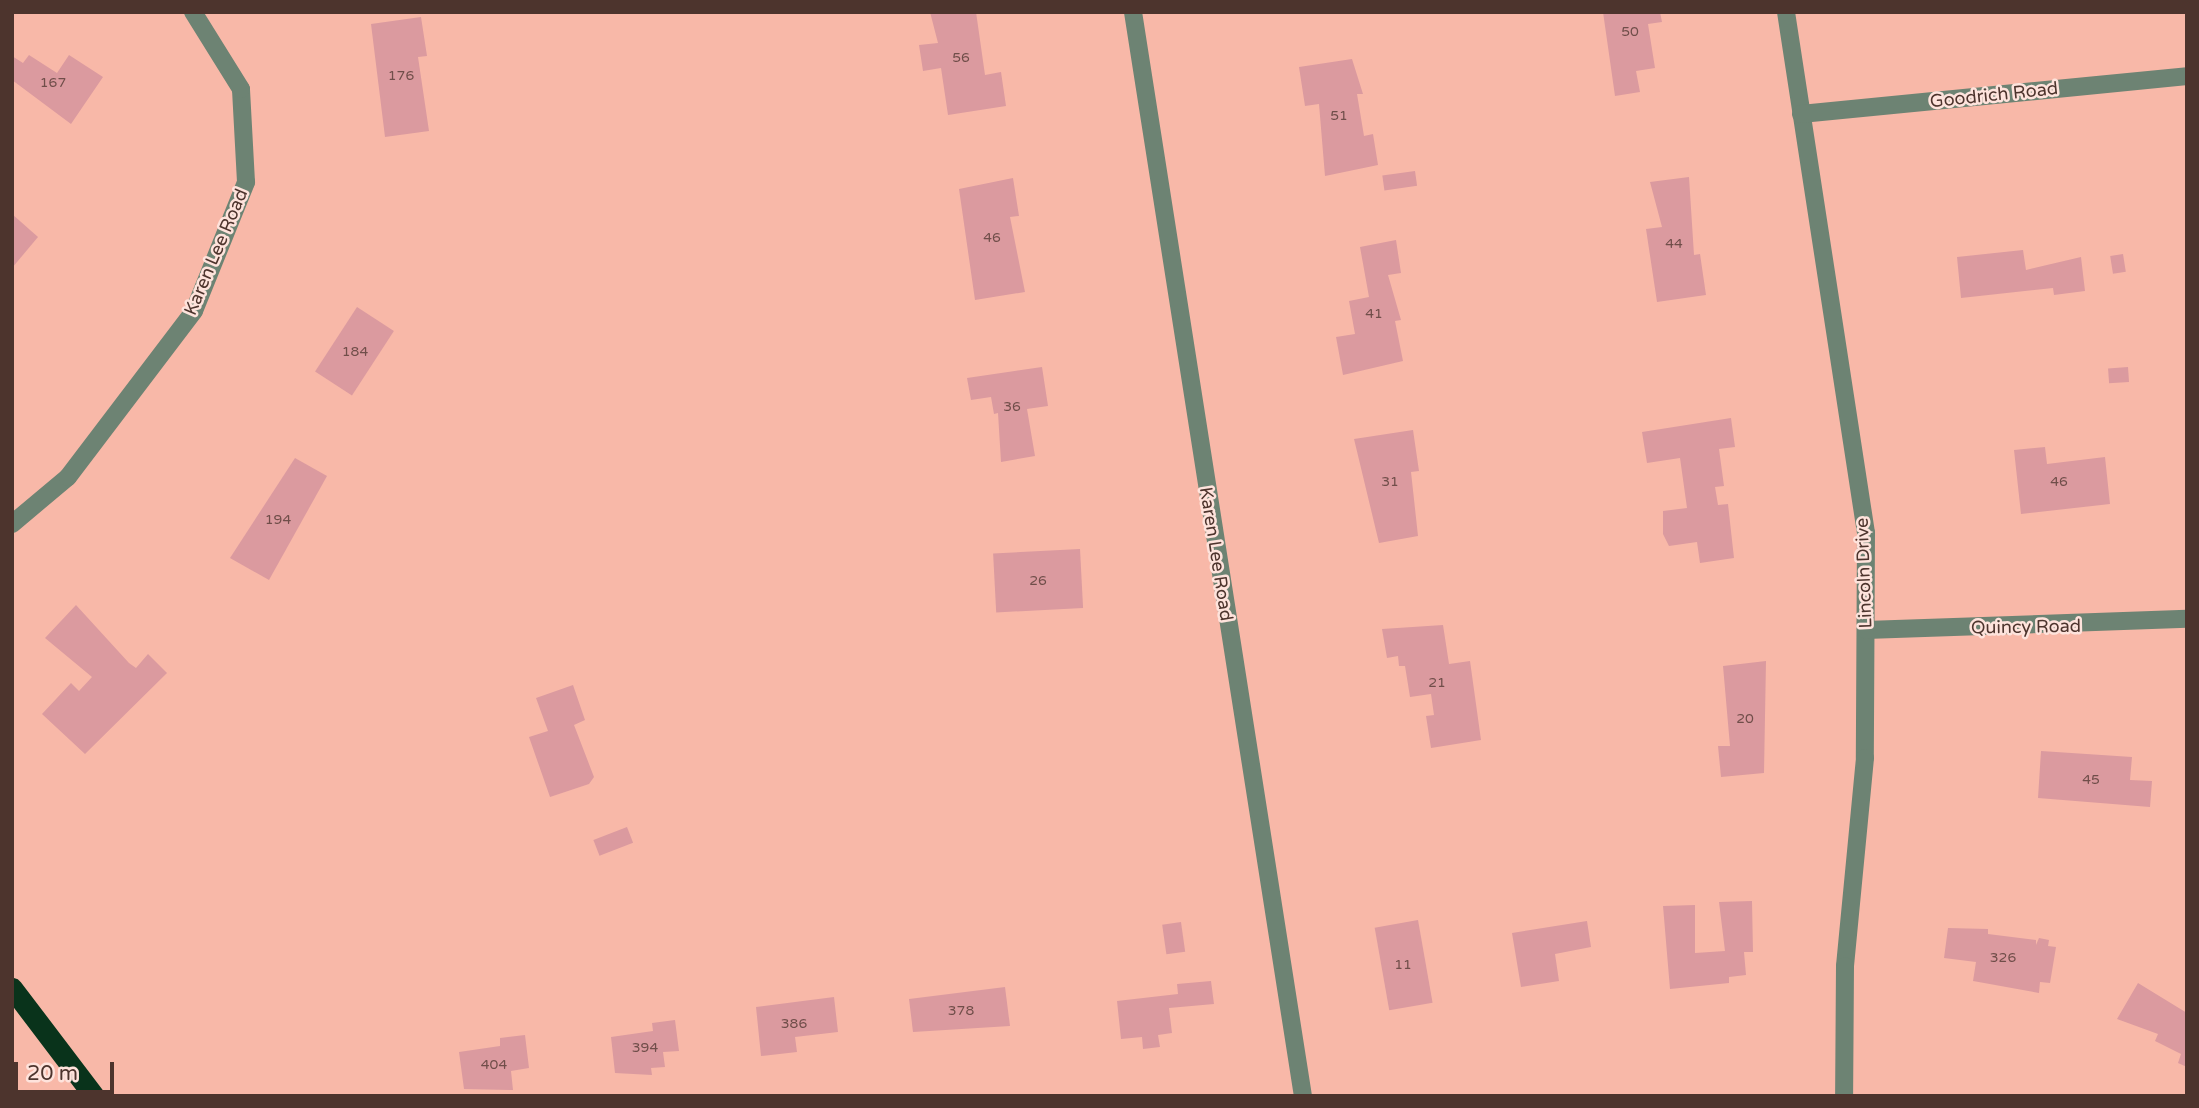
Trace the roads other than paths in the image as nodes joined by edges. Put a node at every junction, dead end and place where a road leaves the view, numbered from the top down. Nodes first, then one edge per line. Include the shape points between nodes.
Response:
1 (193, 12) edge
2 (1133, 12) edge
3 (1786, 12) edge
4 (2187, 76) edge
5 (1801, 114) junction
6 (12, 524) edge
7 (2187, 619) edge
8 (1866, 630) junction
9 (12, 988) edge
10 (94, 1096) edge
11 (1303, 1096) edge
12 (1844, 1096) edge

1 - 6 street, Karen Lee Road via 241,89 246,182 194,311 68,477
2 - 11 street, Karen Lee Road
3 - 5 street, Lincoln Drive
4 - 5 street, Goodrich Road
5 - 8 street, Lincoln Drive via 1866,533
7 - 8 street, Quincy Road
8 - 12 street, Lincoln Drive via 1866,758 1845,966
9 - 10 highway

